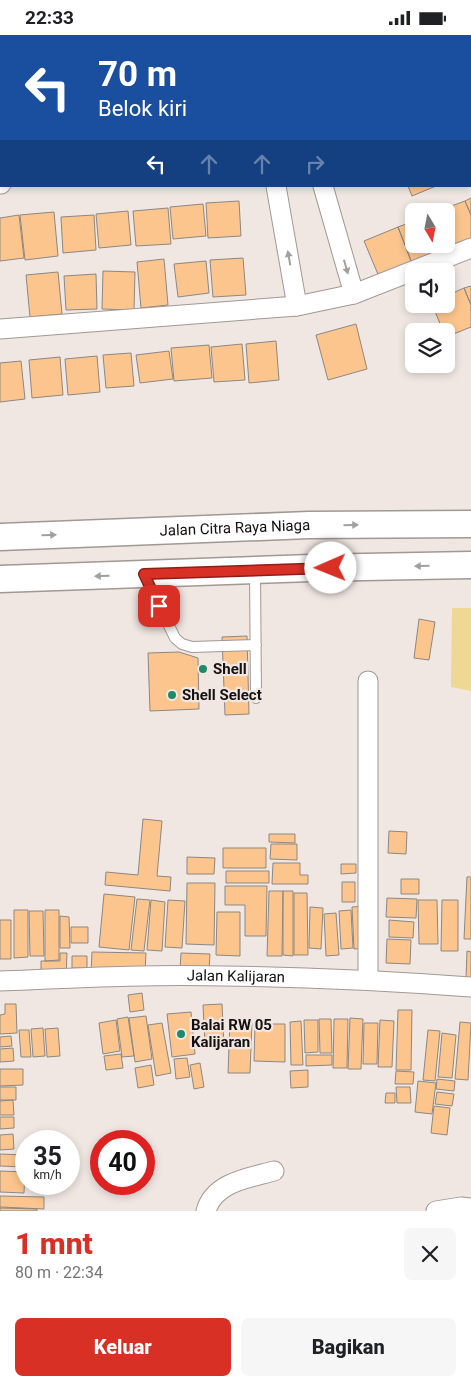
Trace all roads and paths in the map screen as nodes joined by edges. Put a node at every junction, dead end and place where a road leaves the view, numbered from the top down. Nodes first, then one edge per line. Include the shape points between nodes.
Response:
1 (276, 187) edge
2 (323, 187) edge
3 (471, 248) edge
4 (354, 294) junction
5 (297, 306) junction
6 (0, 329) edge
7 (471, 524) edge
8 (310, 525) junction
9 (0, 537) edge
10 (471, 565) edge
11 (312, 568) junction
12 (255, 570) junction
13 (144, 574) junction
14 (0, 579) edge
15 (256, 645) junction
16 (368, 681) dead end
17 (256, 697) dead end
18 (368, 980) junction
19 (0, 981) edge
20 (471, 987) edge
21 (274, 1171) dead end
22 (471, 1208) edge
23 (206, 1211) edge
24 (436, 1211) edge

5 -> 1 street
2 -> 4 street
3 - 4 street
4 - 5 street
5 - 6 street
8 -> 7 street, Jalan Citra Raya Niaga
9 -> 8 street, Jalan Citra Raya Niaga
8 - 11 street
10 -> 11 street
11 - 12 street
12 - 13 street
12 - 15 lane
13 -> 14 street
13 - 15 lane via 175,638 182,644 192,647
15 - 17 lane
16 - 18 street
18 - 19 street, Jalan Kalijaran via 170,976
18 - 20 street, Jalan Kalijaran
21 - 23 street via 234,1182 217,1193
22 - 24 street

